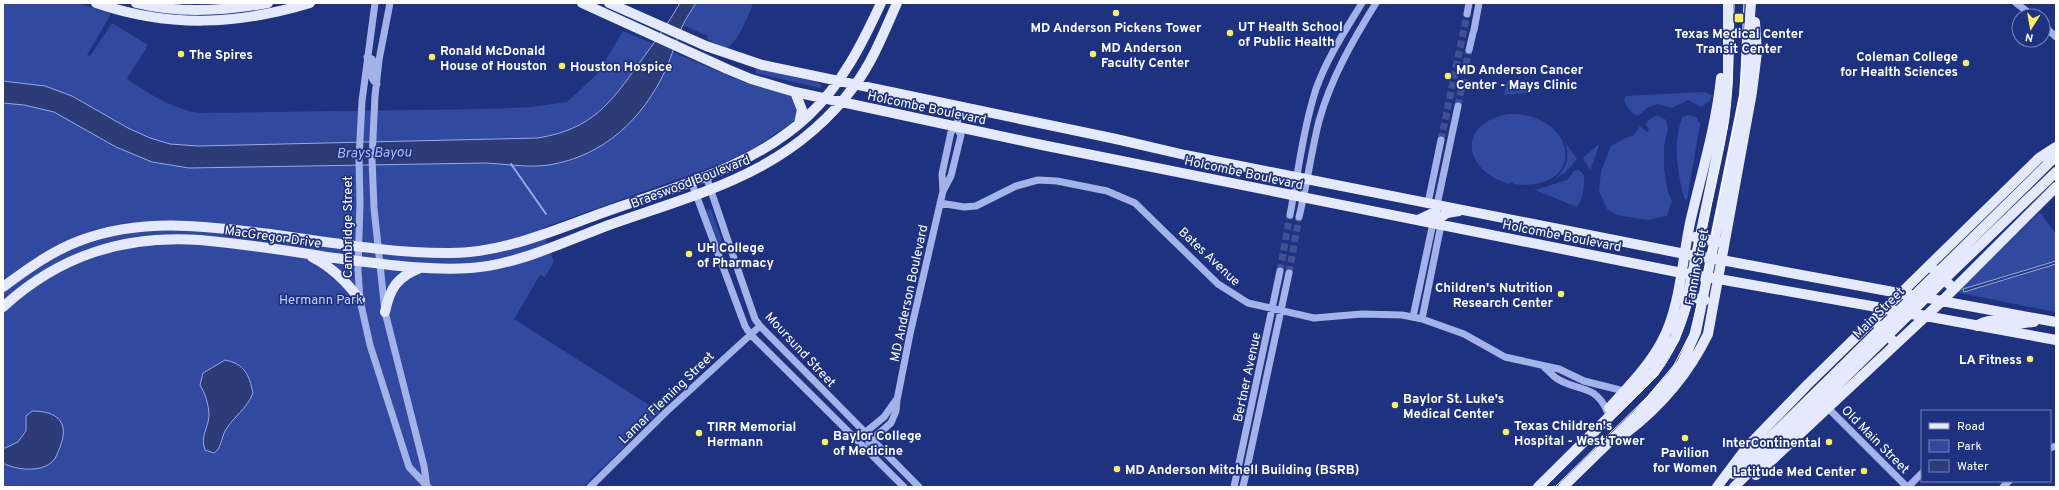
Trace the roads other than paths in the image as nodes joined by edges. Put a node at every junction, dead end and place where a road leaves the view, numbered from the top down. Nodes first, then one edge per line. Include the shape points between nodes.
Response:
1 (96, 3) edge
2 (136, 3) edge
3 (268, 3) edge
4 (310, 3) edge
5 (375, 3) edge
6 (390, 3) edge
7 (582, 3) edge
8 (609, 3) edge
9 (880, 3) edge
10 (898, 3) edge
11 (1362, 3) edge
12 (1376, 3) edge
13 (1469, 3) edge
14 (1478, 3) edge
15 (1728, 3) edge
16 (1751, 3) edge
17 (1754, 3) edge
18 (128, 8) edge
19 (234, 8) junction
20 (1467, 14) tunnel mouth
21 (236, 20) junction
22 (1337, 44) junction
23 (1349, 50) junction
24 (1470, 50) tunnel mouth
25 (367, 57) junction
26 (1725, 75) junction
27 (839, 81) junction
28 (377, 84) junction
29 (856, 84) junction
30 (795, 92) junction
31 (824, 98) junction
32 (841, 101) junction
33 (1458, 106) tunnel mouth
34 (961, 107) junction
35 (799, 123) junction
36 (956, 127) junction
37 (1441, 140) tunnel mouth
38 (2056, 148) edge
39 (1185, 155) junction
40 (2056, 156) edge
41 (1435, 170) junction
42 (1443, 171) junction
43 (1181, 172) junction
44 (2056, 172) edge
45 (706, 176) junction
46 (1297, 176) junction
47 (1308, 178) junction
48 (691, 181) junction
49 (2056, 187) edge
50 (711, 189) junction
51 (943, 191) junction
52 (696, 195) junction
53 (1294, 195) junction
54 (1304, 197) junction
55 (940, 203) junction
56 (1432, 204) junction
57 (1463, 210) junction
58 (1290, 215) tunnel mouth
59 (1299, 217) tunnel mouth
60 (1418, 220) junction
61 (1690, 223) junction
62 (1437, 224) junction
63 (1727, 229) junction
64 (550, 231) joint
65 (554, 245) joint
66 (359, 246) junction
67 (378, 248) junction
68 (305, 253) junction
69 (1687, 254) junction
70 (1719, 260) junction
71 (358, 261) junction
72 (380, 264) junction
73 (1933, 265) junction
74 (423, 267) junction
75 (1280, 271) tunnel mouth
76 (1288, 273) tunnel mouth
77 (1684, 273) junction
78 (1715, 279) junction
79 (4, 286) edge
80 (1953, 286) junction
81 (1902, 293) junction
82 (1680, 298) junction
83 (12, 299) junction
84 (360, 300) junction
85 (1938, 300) junction
86 (3, 307) edge
87 (1714, 308) junction
88 (1272, 309) junction
89 (1887, 309) junction
90 (1281, 310) junction
91 (385, 312) junction
92 (1920, 315) junction
93 (1413, 317) junction
94 (1422, 319) junction
95 (2044, 320) junction
96 (2056, 322) edge
97 (760, 326) junction
98 (1977, 326) junction
99 (1865, 327) junction
100 (750, 334) junction
101 (2056, 340) edge
102 (1892, 344) junction
103 (1544, 367) junction
104 (1624, 391) junction
105 (896, 400) junction
106 (1828, 408) junction
107 (1607, 411) junction
108 (866, 432) junction
109 (858, 439) junction
110 (873, 440) junction
111 (864, 446) junction
112 (1577, 449) junction
113 (1589, 461) junction
114 (1921, 474) edge
115 (1540, 486) edge
116 (427, 487) edge
117 (590, 487) edge
118 (904, 487) edge
119 (919, 487) edge
120 (1234, 487) edge
121 (1243, 487) edge
122 (1563, 487) edge
123 (1717, 487) edge
124 (1720, 487) edge
125 (1734, 487) edge
126 (1743, 487) edge
127 (1907, 487) edge

1 - 18 main road
2 - 19 main road via 183,10
3 - 19 main road
4 - 21 main road
5 - 25 street, Cambridge Street
6 - 28 street, Cambridge Street
7 - 30 main road, Holcombe Boulevard via 751,79
8 - 27 main road, Holcombe Boulevard via 706,46 762,65
9 - 27 main road, Braeswood Boulevard via 856,53
10 - 29 main road, Braeswood Boulevard
11 - 22 street
12 - 23 street
13 - 20 street
14 - 24 street
15 - 26 main road, Fannin Street
16 - 113 main road, Fannin Street via 1744,95 1696,332 1682,363 1672,376 1638,414
17 - 63 main road via 1757,52 1753,86
18 - 21 main road via 182,21
19 - 21 main road
22 - 23 street
22 - 46 street via 1316,89
23 - 47 street via 1319,122
25 - 28 street via 372,59 372,81
25 - 66 street, Cambridge Street via 359,159
26 - 61 main road
26 - 112 main road, Fannin Street via 1723,126 1682,322 1654,372
27 - 29 main road, Holcombe Boulevard
27 - 31 main road, Braeswood Boulevard
28 - 67 street, Cambridge Street via 372,159
29 - 32 main road, Braeswood Boulevard
29 - 34 main road, Holcombe Boulevard
30 - 31 main road, Holcombe Boulevard
30 - 35 main road via 802,110
31 - 32 main road, Holcombe Boulevard
31 - 35 main road, Braeswood Boulevard
32 - 36 main road, Holcombe Boulevard
32 - 50 main road, Braeswood Boulevard via 815,129 782,156 761,168
33 - 42 street
34 - 36 street, MD Anderson Boulevard
34 - 39 main road, Holcombe Boulevard
35 - 45 main road, Braeswood Boulevard via 753,155
36 - 43 main road, Holcombe Boulevard
36 - 51 street, MD Anderson Boulevard via 950,132 942,174
36 - 51 street, MD Anderson Boulevard via 961,135 951,176
37 - 41 street
38 - 73 main road via 2039,158
39 - 43 main road
39 - 46 main road, Holcombe Boulevard
40 - 124 main road, Main Street
41 - 42 street
41 - 56 street
42 - 56 street
43 - 53 main road, Holcombe Boulevard
44 - 125 main road, Main Street
45 - 48 main road, Braeswood Boulevard
45 - 50 street, Moursund Street
46 - 47 main road, Holcombe Boulevard
46 - 53 street
47 - 54 street
47 - 56 main road, Holcombe Boulevard
48 - 52 street, Moursund Street
48 - 64 main road, Braeswood Boulevard
49 - 80 main road
50 - 52 main road, Braeswood Boulevard
50 - 97 street, Moursund Street
51 - 55 street, MD Anderson Boulevard
52 - 65 main road, Braeswood Boulevard
52 - 100 street, Moursund Street
53 - 54 main road, Holcombe Boulevard
53 - 58 street
54 - 59 street
54 - 60 main road, Holcombe Boulevard
55 - 88 street, Bates Avenue via 976,206 1016,186 1038,180 1107,190 1135,203 1227,291 1248,303
55 - 105 street, MD Anderson Boulevard
56 - 57 main road, Holcombe Boulevard
56 - 60 main road via 1435,212
57 - 62 main road via 1447,213
57 - 69 main road, Holcombe Boulevard
60 - 62 main road, Holcombe Boulevard
61 - 63 main road, bridge via 1695,238 1719,242
61 - 69 main road
62 - 77 main road, Holcombe Boulevard
62 - 93 street
62 - 94 street
63 - 70 main road
64 - 67 main road, MacGregor Drive via 507,245 467,252
65 - 74 main road, MacGregor Drive via 513,260 473,268
66 - 67 main road, MacGregor Drive
66 - 71 street, Cambridge Street
66 - 79 main road, MacGregor Drive via 213,227 143,226 116,230 80,241 56,252
67 - 72 street, Cambridge Street
68 - 71 main road, MacGregor Drive
68 - 83 main road, MacGregor Drive via 200,240 147,239 104,248 86,255 51,272
68 - 84 main road via 336,272
69 - 70 main road, Holcombe Boulevard, bridge
69 - 77 main road
70 - 78 main road
70 - 81 main road, Holcombe Boulevard
71 - 72 main road, MacGregor Drive
71 - 84 street, Cambridge Street
72 - 74 main road, MacGregor Drive
72 - 91 street, Cambridge Street
73 - 80 main road, bridge
73 - 81 main road
74 - 91 main road via 408,273 396,283 388,296
75 - 88 street, Bertner Avenue
76 - 90 street, Bertner Avenue
77 - 78 main road, Holcombe Boulevard, bridge
77 - 82 main road
78 - 87 main road
78 - 89 main road, Holcombe Boulevard
79 - 83 main road
80 - 85 main road
81 - 85 main road, Holcombe Boulevard, bridge
81 - 89 main road
82 - 87 main road, bridge via 1705,300
82 - 104 main road via 1663,340 1652,358
83 - 86 main road, MacGregor Drive
84 - 116 street, Cambridge Street via 375,360 409,467
85 - 92 main road
85 - 95 main road, Holcombe Boulevard
87 - 113 main road via 1708,334 1685,373 1641,422
88 - 90 street, Bates Avenue
88 - 120 street, Bertner Avenue
89 - 92 main road, Holcombe Boulevard, bridge
89 - 99 main road
90 - 93 street, Bates Avenue via 1314,318 1362,314
90 - 121 street, Bertner Avenue
91 - 116 street, Cambridge Street
92 - 98 main road, Holcombe Boulevard
92 - 102 main road
93 - 94 street, Bates Avenue
94 - 103 street, Bates Avenue via 1464,334 1505,357
95 - 96 main road, Holcombe Boulevard
95 - 98 main road via 2018,324 1989,320
97 - 100 street, Lamar Fleming Street
97 - 108 street, Moursund Street
98 - 101 main road, Holcombe Boulevard
99 - 102 main road, bridge via 1878,325
99 - 123 main road via 1746,447
100 - 109 street, Moursund Street
100 - 117 street, Lamar Fleming Street
102 - 106 main road
103 - 104 street, Bates Avenue via 1559,369 1584,381
103 - 107 street, Bates Avenue via 1556,378 1596,394
104 - 107 main road
105 - 108 street, MD Anderson Boulevard via 884,416
105 - 110 street, MD Anderson Boulevard via 896,412 891,423
106 - 126 main road
106 - 127 street, Old Main Street
107 - 112 main road
108 - 109 street, MD Anderson Boulevard
108 - 110 street, Moursund Street
109 - 111 street, Moursund Street
110 - 111 street, MD Anderson Boulevard
110 - 119 street, Moursund Street
111 - 118 street, Moursund Street
112 - 115 main road, Fannin Street
113 - 122 main road, Fannin Street
114 - 127 street

